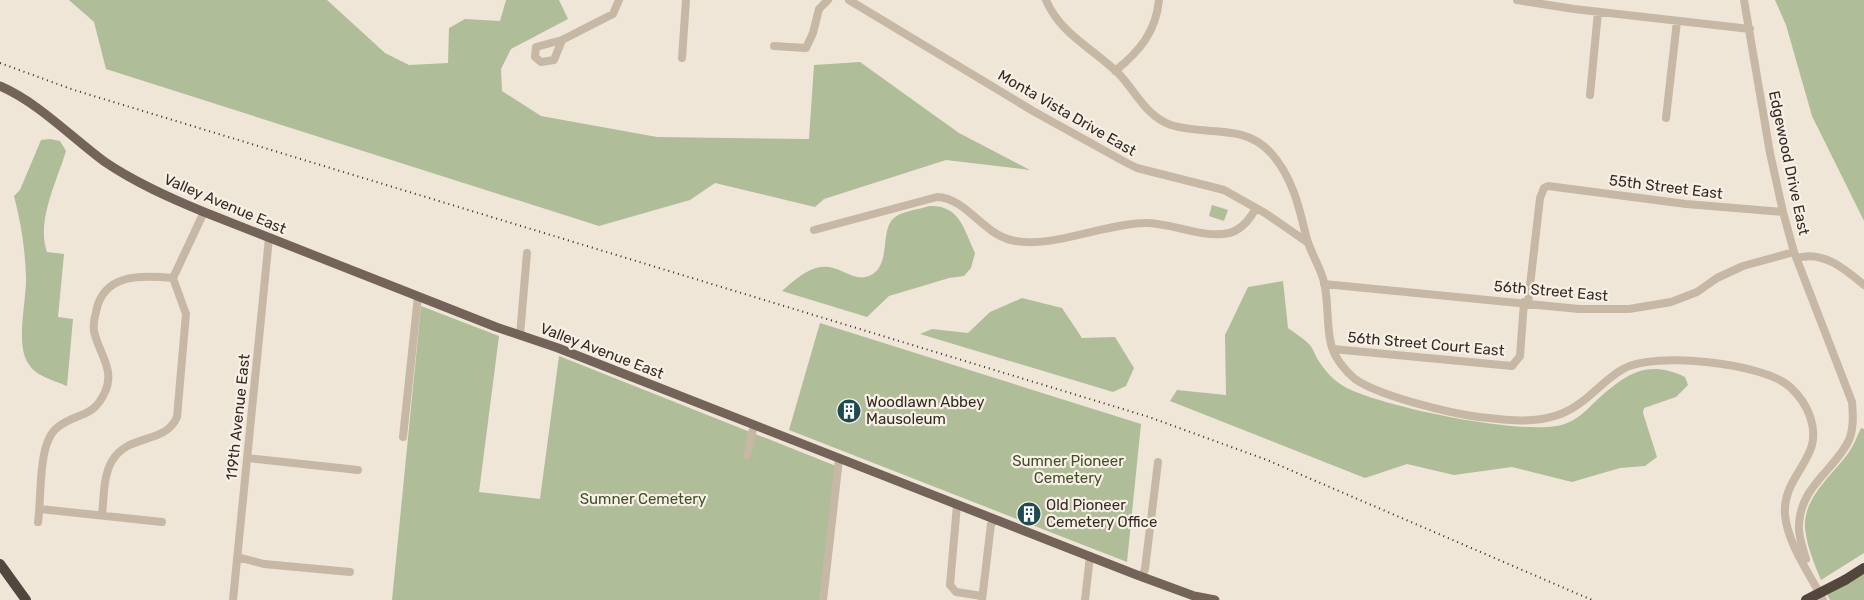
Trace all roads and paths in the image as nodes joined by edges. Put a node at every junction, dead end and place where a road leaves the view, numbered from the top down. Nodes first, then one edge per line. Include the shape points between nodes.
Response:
1 (618, 0) edge
2 (686, 0) edge
3 (828, 0) edge
4 (849, 0) edge
5 (1046, 0) edge
6 (1160, 0) edge
7 (1517, 0) edge
8 (1744, 0) edge
9 (1598, 12) junction
10 (1677, 21) junction
11 (1750, 29) junction
12 (562, 40) dead end
13 (774, 46) dead end
14 (682, 58) dead end
15 (1114, 71) junction
16 (0, 86) edge
17 (1590, 96) dead end
18 (1666, 118) dead end
19 (1256, 208) junction
20 (204, 212) junction
21 (1783, 212) junction
22 (814, 230) dead end
23 (269, 238) junction
24 (1307, 242) junction
25 (528, 253) dead end
26 (1796, 255) junction
27 (173, 278) junction
28 (1324, 284) junction
29 (1864, 285) edge
30 (418, 296) junction
31 (1526, 302) junction
32 (520, 335) junction
33 (1333, 349) junction
34 (754, 425) junction
35 (403, 437) dead end
36 (747, 455) dead end
37 (248, 458) junction
38 (839, 459) junction
39 (1158, 462) dead end
40 (358, 470) dead end
41 (957, 505) junction
42 (40, 509) junction
43 (102, 515) junction
44 (996, 520) junction
45 (38, 522) dead end
46 (162, 522) dead end
47 (1090, 556) junction
48 (237, 557) junction
49 (0, 564) edge
50 (1864, 568) edge
51 (350, 572) dead end
52 (1810, 575) junction
53 (1142, 577) junction
54 (982, 598) edge
55 (26, 600) edge
56 (233, 600) edge
57 (823, 600) edge
58 (1085, 600) edge
59 (1214, 600) edge
60 (1806, 600) edge
61 (1823, 600) edge

1 - 12 street via 613,14
2 - 14 street
3 - 13 street via 819,9 806,48
4 - 19 street, Monta Vista Drive East via 1033,111 1125,162 1137,168 1224,190
5 - 15 street via 1064,28
6 - 15 street via 1149,34 1135,55
7 - 9 street
8 - 11 street, Edgewood Drive East
9 - 10 street
9 - 17 street
10 - 11 street
10 - 18 street
11 - 21 street, Edgewood Drive East via 1768,144
15 - 24 street via 1161,120 1186,128 1233,132 1265,147 1293,188
16 - 20 main road, Valley Avenue East via 41,112 107,163
19 - 22 street via 1245,225 1227,234 1144,223 1021,242 996,235 955,202 937,197
19 - 24 street, Monta Vista Drive East
20 - 23 main road, Valley Avenue East
20 - 27 street
21 - 26 street, Edgewood Drive East
21 - 31 street, 55th Street East via 1677,203 1553,185 1546,187 1537,214
23 - 30 main road, Valley Avenue East
23 - 37 street, 119th Avenue East
24 - 28 street
25 - 32 street
26 - 29 street, 56th Street East via 1832,262
26 - 31 street, 56th Street East via 1743,266 1697,292 1642,308 1597,310
26 - 52 street, Edgewood Drive East via 1846,384 1853,422 1849,440 1818,479 1800,514 1800,538
27 - 42 street via 130,277 112,285 99,301 94,331 108,366 107,388 92,411 61,425 50,436 44,456
27 - 43 street via 186,314 177,417 168,430 130,443 112,460
28 - 31 street, 56th Street East
28 - 33 street
30 - 32 main road, Valley Avenue East
30 - 35 street
31 - 33 street, 56th Street Court East via 1522,350 1516,363 1508,366
32 - 34 main road, Valley Avenue East
33 - 52 street via 1349,373 1368,387 1445,412 1511,420 1532,420 1561,414 1585,400 1622,369 1654,359 1702,362 1774,376 1796,393 1810,413 1813,426 1811,450 1790,484 1785,511 1792,538
34 - 36 street
34 - 38 main road, Valley Avenue East
37 - 40 street
37 - 48 street, 119th Avenue East
38 - 41 main road, Valley Avenue East
38 - 57 street
39 - 53 street
41 - 44 main road, Valley Avenue East
41 - 54 street via 950,585 956,592
42 - 43 street
42 - 45 street
43 - 46 street
44 - 47 main road, Valley Avenue East
44 - 54 street via 991,524
47 - 53 main road, Valley Avenue East
47 - 58 street
48 - 51 street via 264,564
48 - 56 street, 119th Avenue East
49 - 55 highway
50 - 60 highway, bridge
52 - 61 street
53 - 59 main road, Valley Avenue East

